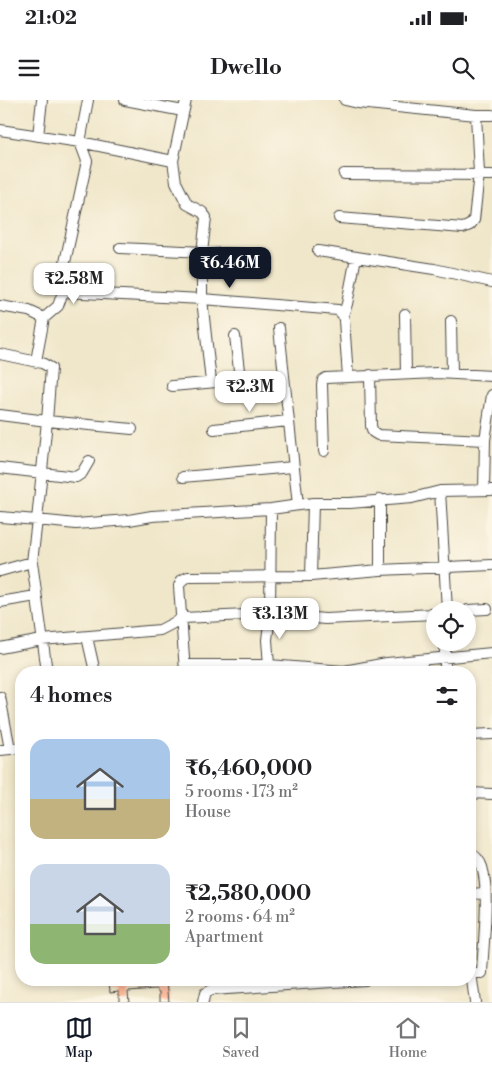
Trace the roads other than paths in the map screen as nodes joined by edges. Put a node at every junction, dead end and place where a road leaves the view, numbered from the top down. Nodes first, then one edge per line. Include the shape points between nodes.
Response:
1 (42, 100) edge
2 (88, 100) edge
3 (125, 100) edge
4 (186, 100) edge
5 (346, 100) edge
6 (183, 111) junction
7 (476, 115) junction
8 (492, 115) edge
9 (0, 130) edge
10 (38, 136) junction
11 (80, 142) junction
12 (173, 161) junction
13 (344, 174) dead end
14 (479, 174) junction
15 (492, 175) edge
16 (339, 218) dead end
17 (120, 248) dead end
18 (318, 251) dead end
19 (202, 253) junction
20 (246, 254) dead end
21 (356, 257) junction
22 (492, 282) edge
23 (63, 292) junction
24 (202, 299) junction
25 (0, 306) edge
26 (343, 314) junction
27 (405, 314) dead end
28 (44, 318) junction
29 (451, 322) dead end
30 (279, 328) dead end
31 (235, 336) dead end
32 (0, 354) edge
33 (36, 362) junction
34 (452, 373) junction
35 (406, 374) junction
36 (370, 375) junction
37 (284, 376) junction
38 (492, 376) edge
39 (348, 377) junction
40 (240, 379) junction
41 (211, 382) junction
42 (172, 386) dead end
43 (492, 395) edge
44 (0, 414) edge
45 (47, 421) junction
46 (288, 421) junction
47 (132, 429) dead end
48 (214, 429) dead end
49 (486, 440) junction
50 (324, 451) dead end
51 (89, 461) dead end
52 (293, 467) junction
53 (0, 468) edge
54 (40, 473) junction
55 (183, 477) dead end
56 (488, 490) edge
57 (440, 491) junction
58 (380, 499) junction
59 (313, 503) junction
60 (298, 505) junction
61 (271, 509) junction
62 (0, 517) edge
63 (37, 520) junction
64 (32, 562) junction
65 (492, 565) edge
66 (443, 567) junction
67 (0, 570) edge
68 (380, 570) junction
69 (270, 576) junction
70 (311, 576) junction
71 (36, 596) junction
72 (446, 601) edge
73 (0, 602) edge
74 (476, 610) edge
75 (488, 610) dead end
76 (270, 614) junction
77 (426, 614) edge
78 (183, 618) junction
79 (87, 637) junction
80 (42, 640) junction
81 (0, 648) edge
82 (445, 651) edge
83 (492, 653) edge
84 (445, 658) junction
85 (422, 660) junction
86 (269, 664) junction
87 (46, 666) edge
88 (94, 666) edge
89 (185, 666) edge
90 (235, 666) edge
91 (288, 666) edge
92 (383, 666) edge
93 (422, 666) edge
94 (445, 666) edge
95 (0, 697) edge
96 (492, 734) edge
97 (476, 735) edge
98 (5, 750) edge
99 (476, 793) edge
100 (492, 794) edge
101 (476, 858) edge
102 (484, 893) junction
103 (476, 894) edge
104 (487, 973) edge
105 (273, 986) edge
106 (473, 986) edge
107 (203, 1002) edge
108 (475, 1002) edge

1 - 10 street
2 - 11 street
3 - 6 street
4 - 6 street
5 - 7 street
6 - 12 street
7 - 8 street
7 - 14 street
9 - 10 street
10 - 11 street
11 - 12 street
11 - 23 street via 88,161 64,267
12 - 19 street via 176,182 187,204 206,217
13 - 14 street
14 - 15 street
14 - 16 street via 474,220 467,227
17 - 19 street
18 - 21 street
19 - 20 street
19 - 24 street
21 - 22 street
21 - 26 street
23 - 24 street
23 - 28 street via 58,306
24 - 26 street via 332,310
24 - 41 street
25 - 28 street via 29,311
26 - 39 street
27 - 35 street
28 - 33 street
29 - 34 street
30 - 37 street
31 - 40 street
32 - 33 street
33 - 45 street via 48,365 52,372
34 - 35 street
34 - 38 street
35 - 36 street
36 - 39 street
36 - 49 street via 371,426 378,435
37 - 40 street
37 - 46 street
39 - 50 street via 323,380
40 - 41 street
41 - 42 street
43 - 49 street
44 - 45 street
45 - 47 street
45 - 54 street
46 - 48 street
46 - 52 street
49 - 56 street
51 - 54 street via 76,477
52 - 55 street
52 - 60 street
53 - 54 street
54 - 63 street
56 - 57 street
57 - 58 street via 412,498
57 - 66 street
58 - 59 street
58 - 68 street
59 - 60 street
59 - 70 street
60 - 61 street
61 - 63 street via 76,524
61 - 69 street
62 - 63 street
63 - 64 street
64 - 67 street
64 - 71 street
65 - 66 street
66 - 68 street
66 - 72 street
68 - 70 street
69 - 70 street
69 - 76 street
69 - 78 street via 188,577 179,586
71 - 73 street
71 - 80 street
74 - 75 street
76 - 77 street via 325,618
76 - 78 street
76 - 86 street
78 - 79 street via 160,630
78 - 89 street
79 - 80 street
79 - 88 street
80 - 81 street
80 - 87 street
82 - 84 street
83 - 84 street
84 - 85 street
84 - 94 street
85 - 92 street
85 - 93 street
86 - 90 street
86 - 91 street
95 - 98 street
96 - 97 street
99 - 100 street
101 - 102 street via 482,868
102 - 103 street
102 - 104 street
105 - 107 street via 211,990 205,993
106 - 108 street

